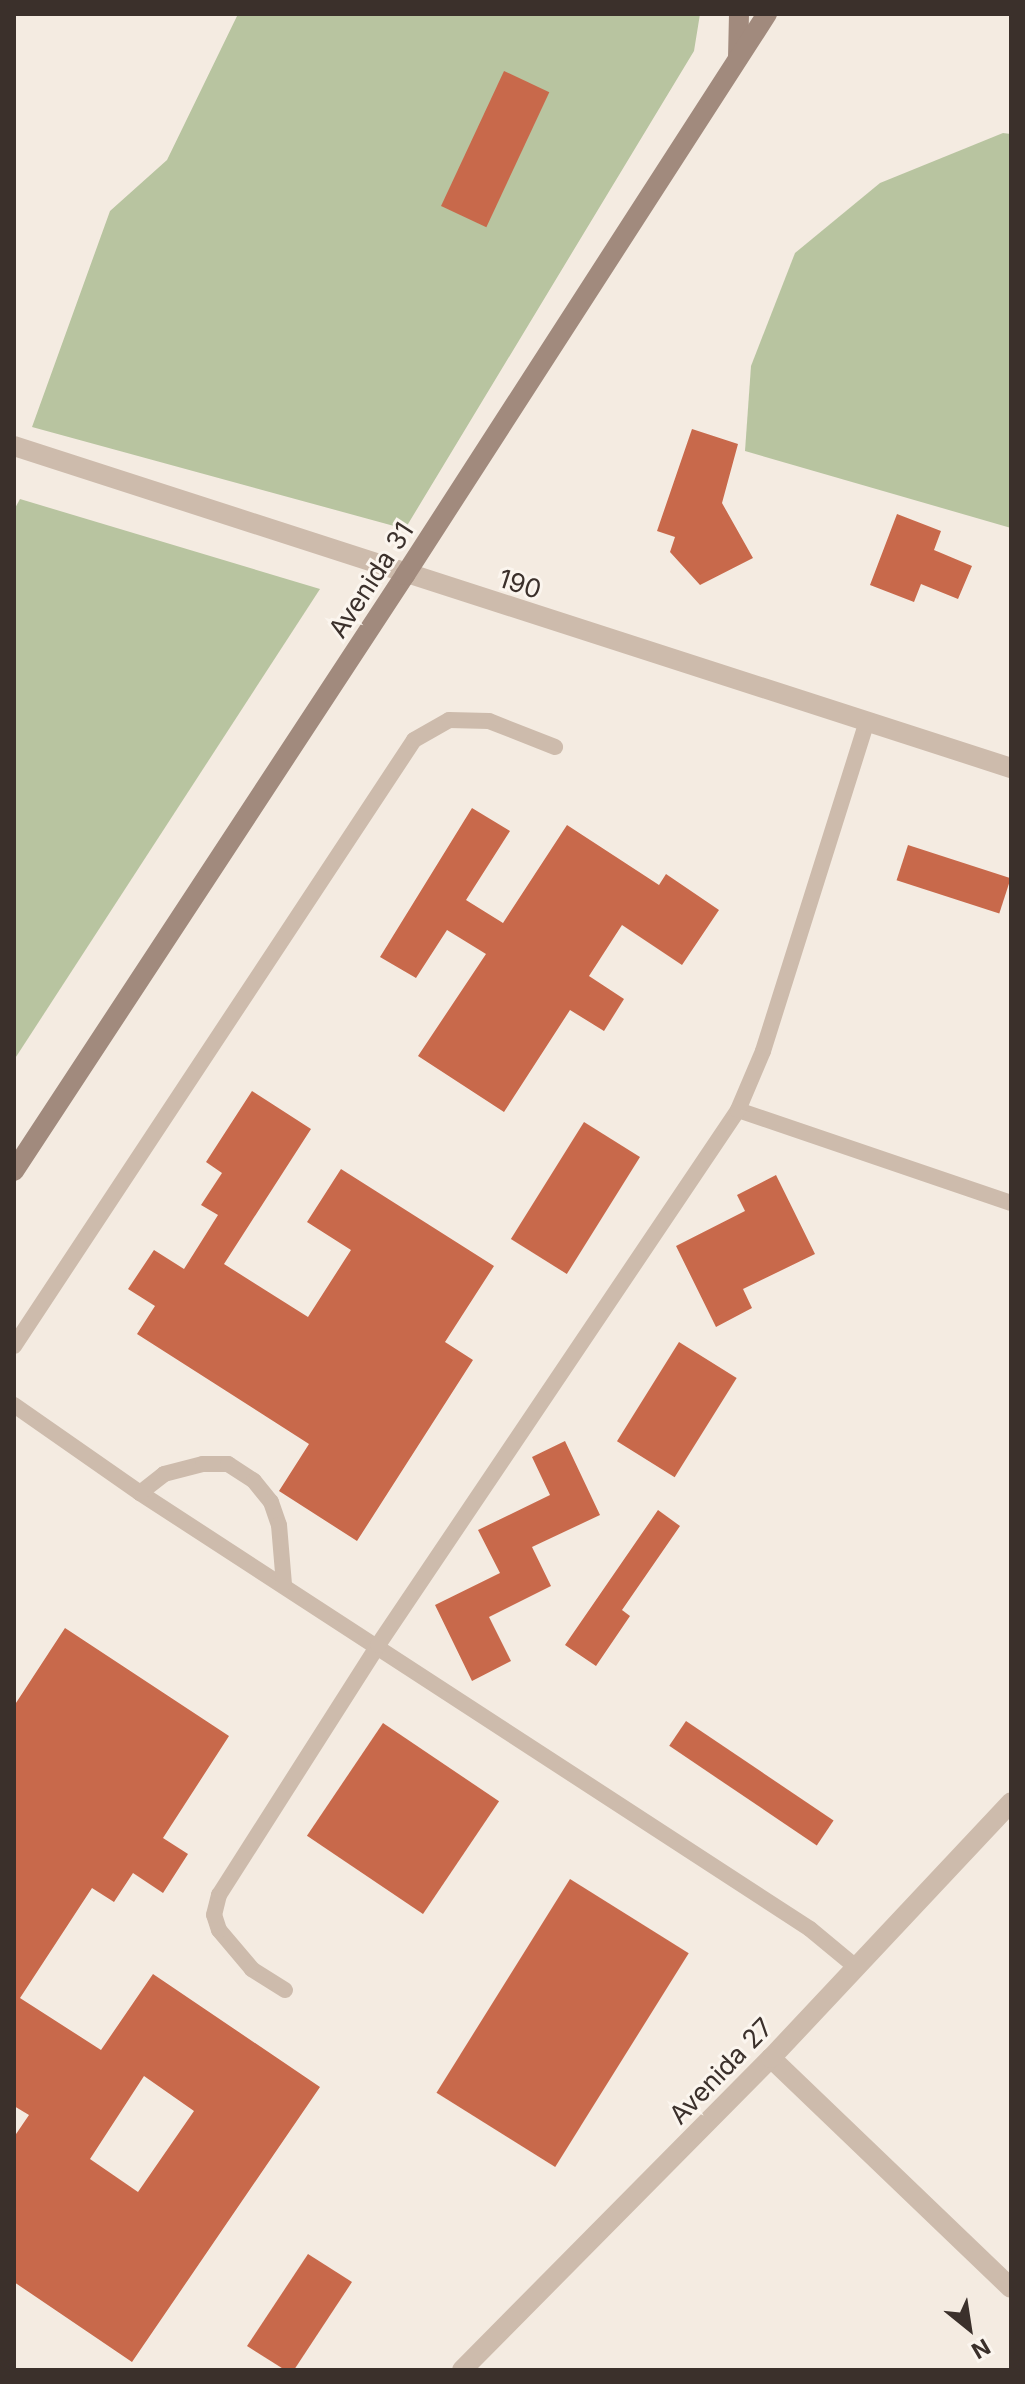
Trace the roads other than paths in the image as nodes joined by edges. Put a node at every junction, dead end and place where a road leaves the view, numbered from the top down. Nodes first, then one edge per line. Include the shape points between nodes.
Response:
1 (739, 14) edge
2 (767, 14) edge
3 (738, 59) junction
4 (14, 446) edge
5 (405, 575) junction
6 (867, 722) junction
7 (555, 747) dead end
8 (1011, 768) edge
9 (738, 1110) junction
10 (14, 1171) edge
11 (1011, 1203) edge
12 (14, 1346) edge
13 (14, 1405) edge
14 (140, 1493) junction
15 (284, 1584) junction
16 (378, 1645) junction
17 (1011, 1802) edge
18 (857, 1968) junction
19 (285, 1990) dead end
20 (771, 2058) junction
21 (1011, 2288) edge
22 (462, 2370) edge

1 - 3 main road
2 - 3 main road, Avenida 31
3 - 5 main road, Avenida 31
4 - 5 street, 190
5 - 6 street, 190
5 - 10 main road, Avenida 31
6 - 8 street, 190
6 - 9 lane via 763,1051
7 - 12 lane via 489,721 449,720 414,740
9 - 11 lane
9 - 16 lane
13 - 14 lane
14 - 15 lane
14 - 15 lane via 164,1474 228,1464 254,1481 271,1502 279,1525
15 - 16 lane
16 - 18 lane via 810,1929
16 - 19 lane via 219,1895 214,1915 219,1930 252,1969
17 - 18 street, Avenida 27
18 - 20 street, Avenida 27
20 - 21 street
20 - 22 street, Avenida 27

